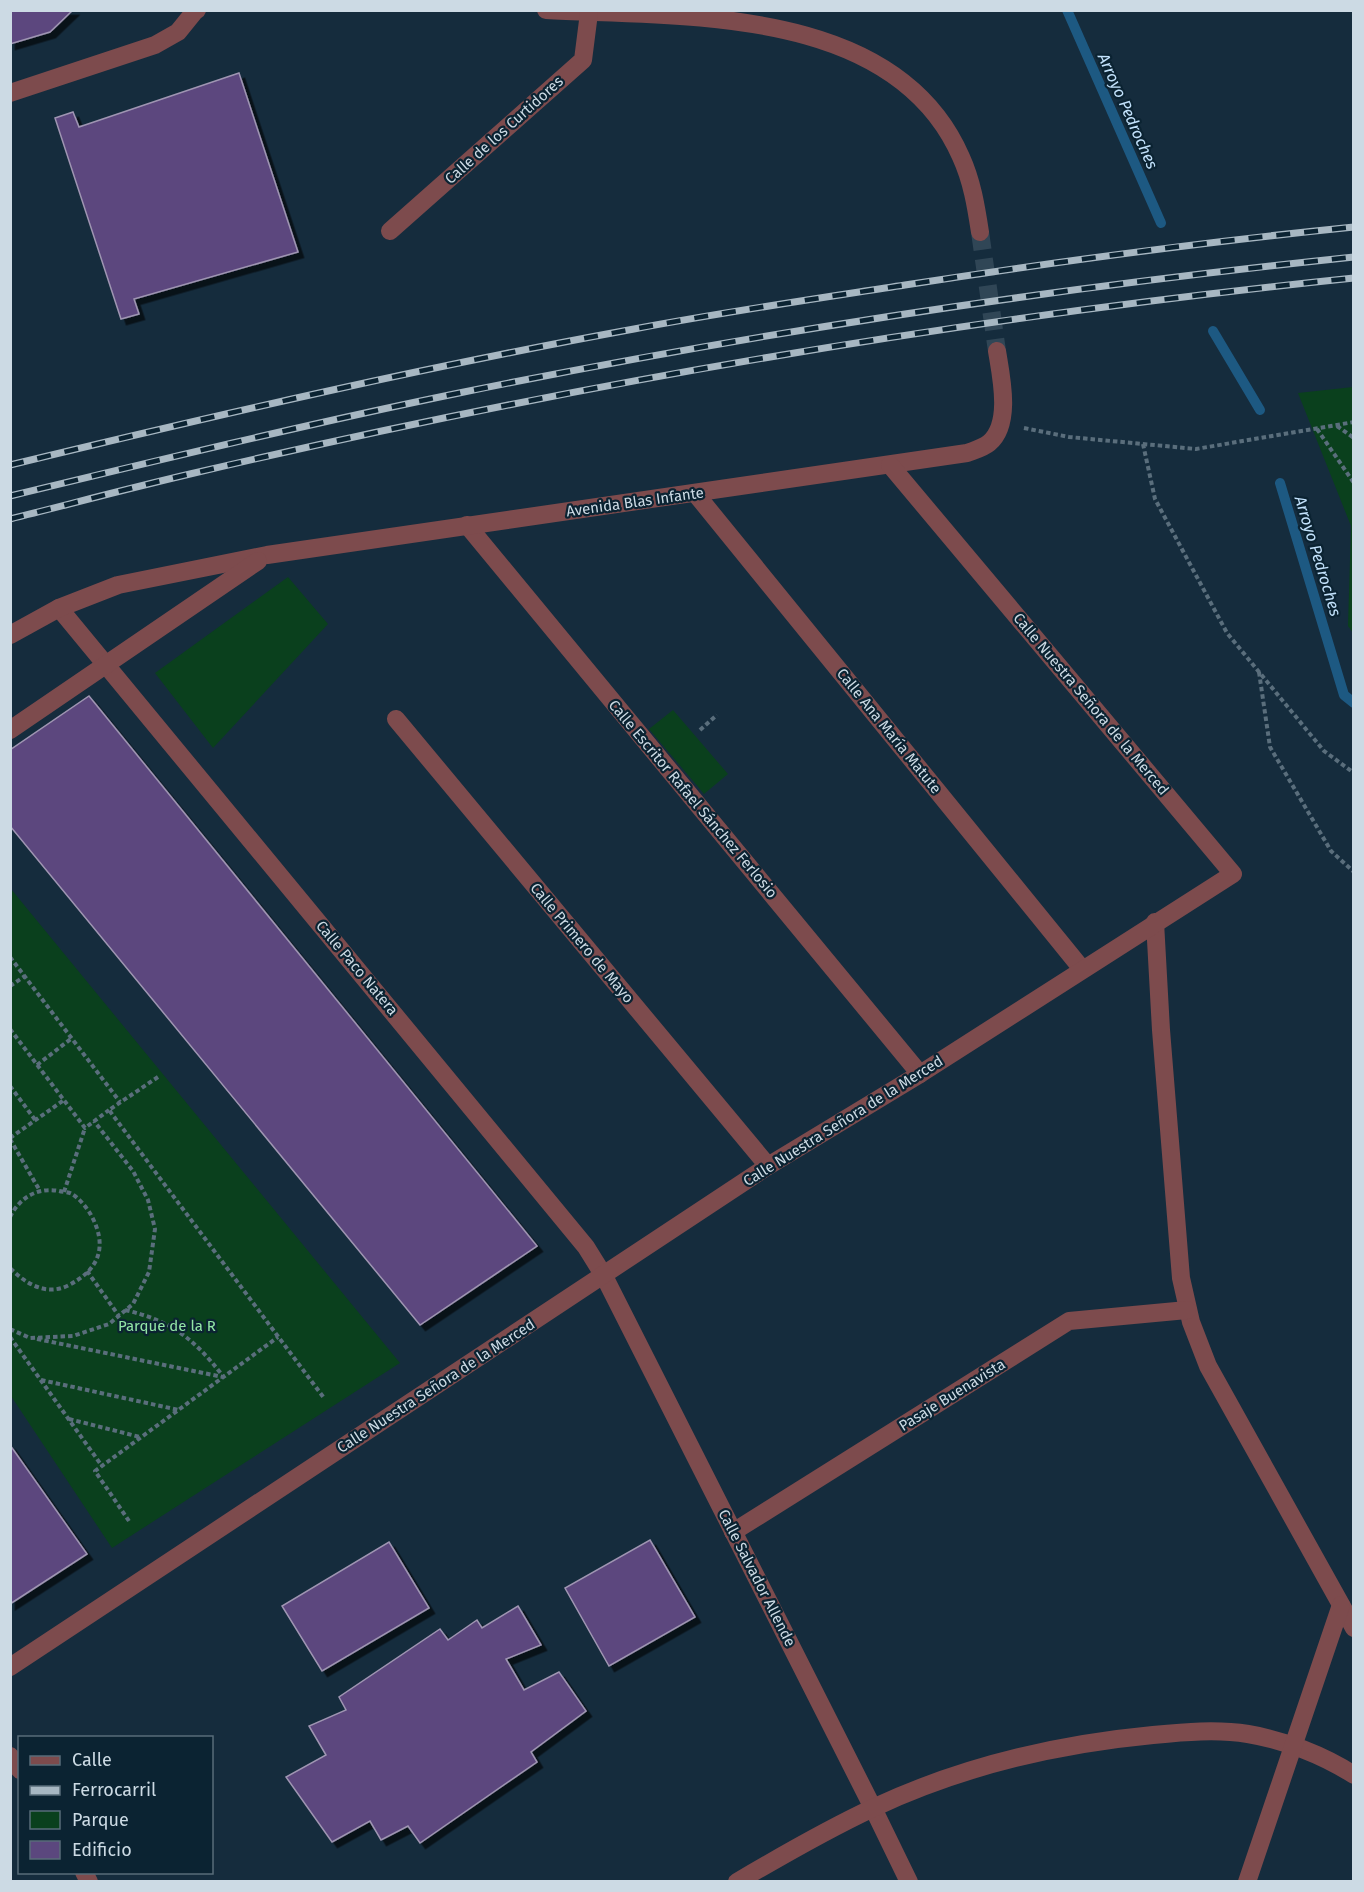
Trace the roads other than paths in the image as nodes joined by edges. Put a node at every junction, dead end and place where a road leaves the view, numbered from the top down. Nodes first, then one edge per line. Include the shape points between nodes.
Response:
1 (546, 10) edge
2 (196, 11) edge
3 (589, 12) junction
4 (666, 13) edge
5 (10, 93) edge
6 (390, 231) dead end
7 (980, 232) tunnel mouth
8 (997, 351) tunnel mouth
9 (890, 465) junction
10 (696, 494) junction
11 (467, 525) junction
12 (267, 555) junction
13 (59, 608) junction
14 (10, 635) edge
15 (104, 665) junction
16 (396, 719) dead end
17 (10, 730) edge
18 (1155, 922) junction
19 (1082, 969) junction
20 (920, 1074) junction
21 (768, 1166) junction
22 (604, 1276) junction
23 (1187, 1310) junction
24 (734, 1532) junction
25 (1341, 1605) junction
26 (1353, 1628) edge
27 (10, 1667) edge
28 (1293, 1746) junction
29 (1353, 1775) edge
30 (873, 1808) junction
31 (737, 1881) edge
32 (909, 1881) edge
33 (1247, 1881) edge

1 - 3 street
2 - 5 street via 178,32 155,45
3 - 4 street
3 - 6 street, Calle de los Curtidores via 583,60
4 - 7 street via 801,33 877,64 912,90 949,133 970,181
8 - 9 street, Avenida Blas Infante via 1003,397 999,429 989,443 967,453
9 - 10 street, Avenida Blas Infante
9 - 18 street, Calle Nuestra Señora de la Merced via 1233,874
10 - 11 street, Avenida Blas Infante
10 - 19 street, Calle Ana María Matute
11 - 12 street, Avenida Blas Infante
11 - 20 street, Calle Escritor Rafael Sánchez Ferlosio
12 - 13 street, Avenida Blas Infante via 118,585
12 - 15 street, Avenida Blas Infante
13 - 14 street, Avenida Blas Infante
13 - 15 street
15 - 17 street, Avenida Blas Infante
15 - 22 street, Calle Paco Natera via 586,1247
16 - 21 street, Calle Primero de Mayo
18 - 19 street, Calle Nuestra Señora de la Merced
18 - 23 street via 1181,1278
19 - 20 street, Calle Nuestra Señora de la Merced
20 - 21 street, Calle Nuestra Señora de la Merced
21 - 22 street, Calle Nuestra Señora de la Merced
22 - 24 street, Calle Salvador Allende
22 - 27 street, Calle Nuestra Señora de la Merced
23 - 24 street, Pasaje Buenavista via 1069,1321
23 - 25 street via 1208,1366
24 - 30 street, Calle Salvador Allende
25 - 26 street
25 - 28 street
28 - 29 street
28 - 30 street via 1248,1734 1197,1731 1108,1739 1031,1754 957,1775
28 - 33 street
30 - 31 street
30 - 32 street, Calle Salvador Allende

